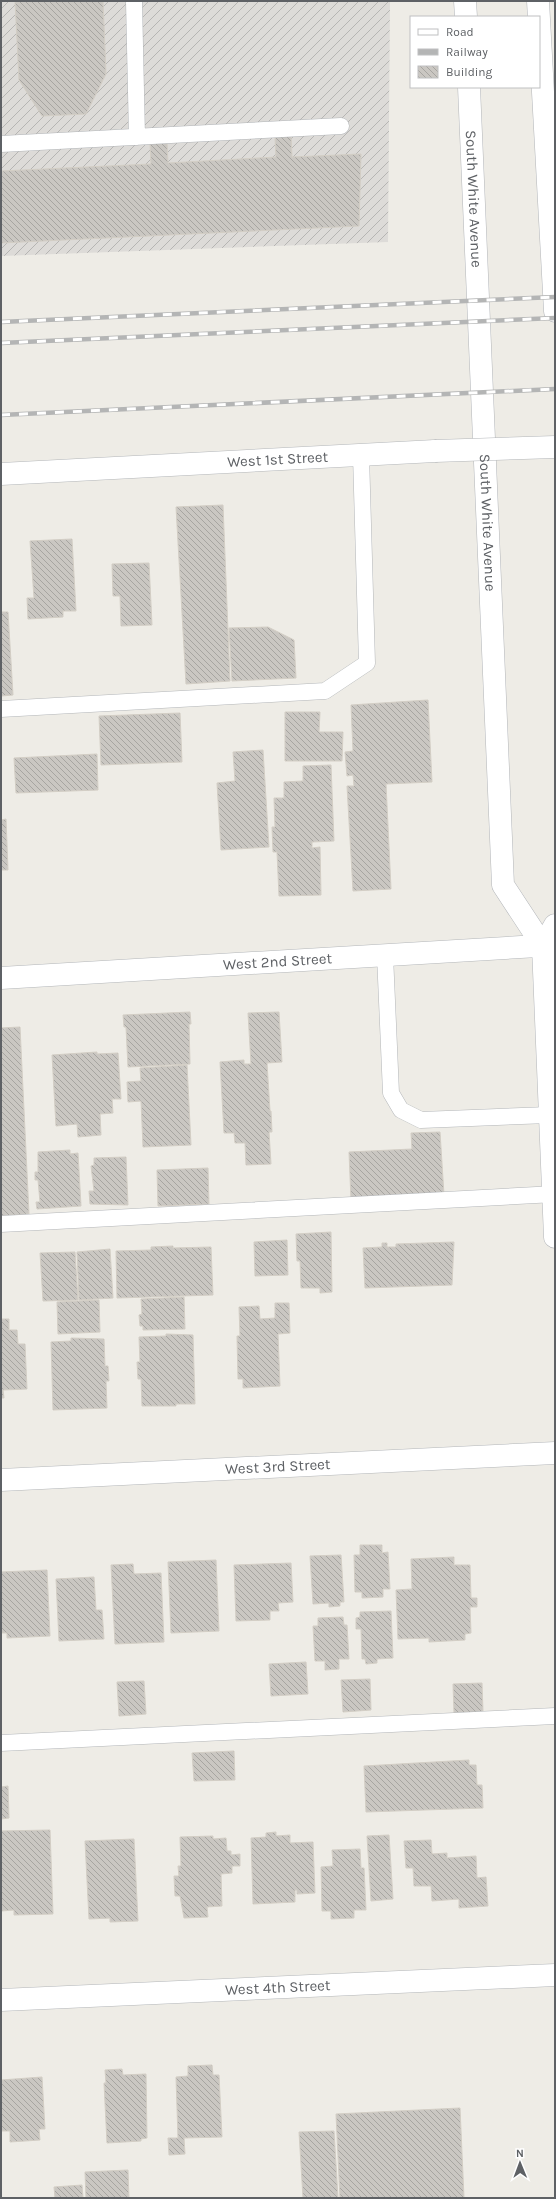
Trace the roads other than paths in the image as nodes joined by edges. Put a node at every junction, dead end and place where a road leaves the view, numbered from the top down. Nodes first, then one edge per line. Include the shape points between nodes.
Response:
1 (134, 1) edge
2 (465, 1) edge
3 (538, 1) edge
4 (466, 16) edge
5 (539, 16) edge
6 (540, 37) edge
7 (469, 88) edge
8 (341, 126) dead end
9 (137, 137) junction
10 (1, 144) edge
11 (555, 311) edge
12 (555, 447) edge
13 (361, 455) junction
14 (1, 474) edge
15 (1, 709) edge
16 (555, 925) edge
17 (549, 945) edge
18 (385, 955) junction
19 (1, 978) edge
20 (550, 1114) junction
21 (554, 1194) edge
22 (1, 1224) edge
23 (555, 1237) edge
24 (555, 1453) edge
25 (1, 1480) edge
26 (555, 1716) edge
27 (1, 1743) edge
28 (555, 1975) edge
29 (1, 2000) edge

1 - 9 lane
2 - 4 street
3 - 5 street
6 - 11 street
7 - 17 street, South White Avenue via 502,884
8 - 9 lane
9 - 10 lane
12 - 13 street, West 1st Street, bridge
13 - 14 street, West 1st Street
13 - 15 lane via 367,663 325,691
16 - 17 street
17 - 18 street, West 2nd Street
17 - 20 street
18 - 19 street, West 2nd Street
18 - 20 lane via 391,1093 401,1110 421,1120
20 - 21 street
21 - 22 lane
21 - 23 street
24 - 25 street, West 3rd Street
26 - 27 lane
28 - 29 street, West 4th Street

